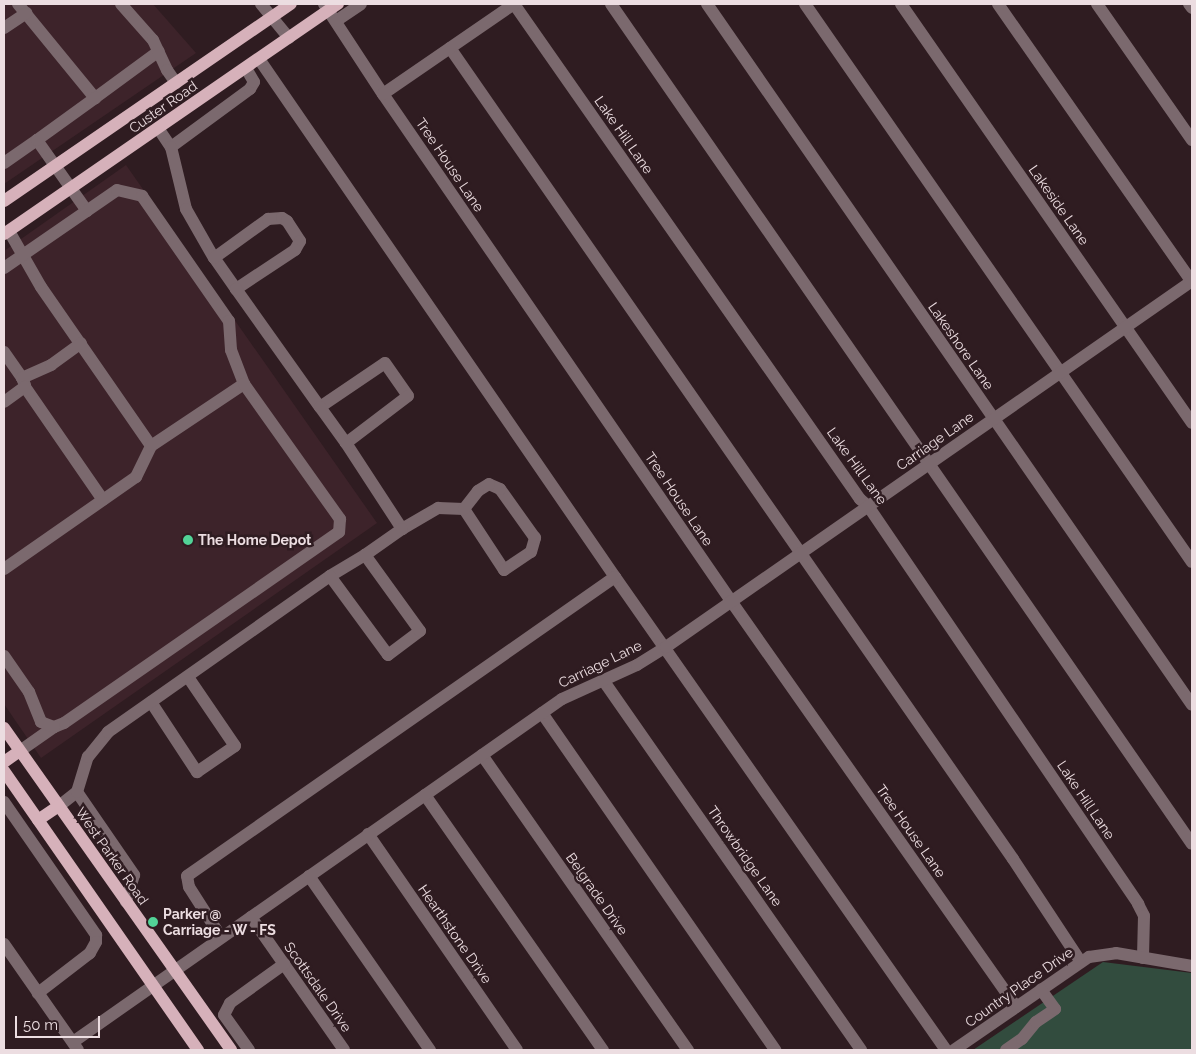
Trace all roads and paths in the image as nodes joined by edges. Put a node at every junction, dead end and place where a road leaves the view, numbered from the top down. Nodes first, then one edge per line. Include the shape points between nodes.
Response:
1 (121, 4) edge
2 (261, 4) edge
3 (291, 4) edge
4 (361, 4) edge
5 (514, 4) edge
6 (611, 4) edge
7 (707, 4) edge
8 (805, 4) edge
9 (901, 4) edge
10 (998, 4) edge
11 (1097, 4) edge
12 (1190, 4) edge
13 (22, 8) edge
14 (1192, 8) edge
15 (332, 10) edge
16 (273, 17) junction
17 (4, 28) edge
18 (289, 38) junction
19 (450, 48) junction
20 (159, 52) junction
21 (259, 59) junction
22 (246, 68) junction
23 (176, 83) junction
24 (383, 94) junction
25 (95, 98) junction
26 (158, 128) junction
27 (37, 140) junction
28 (1192, 140) edge
29 (171, 146) junction
30 (4, 163) edge
31 (56, 166) junction
32 (72, 188) junction
33 (4, 201) edge
34 (87, 211) junction
35 (6, 232) edge
36 (24, 255) junction
37 (214, 258) junction
38 (4, 268) edge
39 (1192, 281) edge
40 (236, 289) junction
41 (1125, 327) junction
42 (81, 344) junction
43 (4, 352) edge
44 (1060, 373) junction
45 (24, 383) junction
46 (244, 384) junction
47 (5, 399) edge
48 (320, 407) junction
49 (993, 419) junction
50 (1192, 423) edge
51 (346, 443) junction
52 (152, 446) junction
53 (930, 463) junction
54 (103, 500) junction
55 (868, 506) junction
56 (464, 509) junction
57 (402, 529) junction
58 (800, 553) junction
59 (366, 555) junction
60 (1192, 562) edge
61 (4, 569) edge
62 (330, 576) junction
63 (615, 577) junction
64 (731, 601) junction
65 (666, 647) junction
66 (4, 656) edge
67 (188, 676) junction
68 (603, 680) junction
69 (151, 702) junction
70 (1192, 704) edge
71 (542, 713) junction
72 (54, 727) junction
73 (4, 728) edge
74 (20, 751) junction
75 (482, 755) junction
76 (4, 762) edge
77 (4, 771) edge
78 (77, 792) junction
79 (425, 795) junction
80 (4, 802) edge
81 (59, 806) junction
82 (38, 820) junction
83 (368, 834) junction
84 (1192, 844) edge
85 (309, 876) junction
86 (126, 902) junction
87 (251, 917) junction
88 (221, 937) junction
89 (4, 944) edge
90 (1144, 958) junction
91 (1081, 962) junction
92 (284, 964) junction
93 (1192, 966) edge
94 (174, 970) junction
95 (152, 985) junction
96 (1041, 990) junction
97 (38, 993) junction
98 (1016, 1007) junction
99 (76, 1046) edge
100 (198, 1050) edge
101 (231, 1050) edge
102 (249, 1050) edge
103 (344, 1050) edge
104 (430, 1050) edge
105 (517, 1050) edge
106 (603, 1050) edge
107 (688, 1050) edge
108 (775, 1050) edge
109 (861, 1050) edge
110 (946, 1050) edge
111 (954, 1050) edge
112 (1006, 1050) edge

1 - 20 street via 153,40
2 - 16 street
3 - 16 main road, Custer Road
4 - 15 street
5 - 19 street
5 - 55 street, Lake Hill Lane
6 - 53 street
7 - 49 street, Lakeshore Lane
8 - 44 street
9 - 41 street, Lakeside Lane
10 - 39 street
11 - 28 street
12 - 14 street
13 - 17 street
13 - 25 street
15 - 18 main road, Custer Road
15 - 24 street, Tree House Lane
16 - 18 street
16 - 23 main road, Custer Road
18 - 21 main road, Custer Road
19 - 24 street
19 - 58 street
20 - 23 street
20 - 25 street
21 - 22 main road, Custer Road
21 - 63 street
22 - 26 main road, Custer Road
22 - 29 street via 254,82 250,89
23 - 31 main road, Custer Road
24 - 64 street, Tree House Lane
25 - 27 street
26 - 29 street
26 - 32 main road, Custer Road
27 - 30 street
27 - 31 street
29 - 37 street via 186,209
31 - 32 street
31 - 33 main road, Custer Road
32 - 34 street
32 - 35 main road, Custer Road
34 - 36 street
34 - 46 street via 117,190 142,196 229,321 231,350
35 - 36 street
36 - 38 street
36 - 42 street via 31,272
37 - 40 street
37 - 40 street via 268,219 287,221 300,241 295,250
39 - 41 street, Carriage Lane
40 - 48 street
41 - 44 street, Carriage Lane
41 - 50 street, Lakeside Lane
42 - 45 street
42 - 52 street
43 - 45 street
44 - 49 street, Carriage Lane
44 - 60 street
45 - 47 street
45 - 54 street
46 - 52 street
46 - 72 street via 340,520 339,532
48 - 51 street
48 - 51 street via 385,363 390,369 408,396
49 - 53 street, Carriage Lane
49 - 70 street, Lakeshore Lane
51 - 57 street
52 - 54 street via 136,477
53 - 55 street, Carriage Lane
53 - 84 street
54 - 61 street
55 - 58 street, Carriage Lane
55 - 90 street, Lake Hill Lane via 1138,904 1144,916
56 - 56 street via 504,570 531,552 535,538 500,489 489,484 478,490
56 - 57 street via 438,508
57 - 59 street
58 - 64 street, Carriage Lane
58 - 91 street
59 - 62 street
59 - 62 street via 420,631 388,655
62 - 67 street
63 - 65 street
63 - 88 street via 187,876 189,886
64 - 65 street, Carriage Lane
64 - 98 street, Tree House Lane
65 - 68 street, Carriage Lane
65 - 110 street
66 - 72 street via 29,692 41,722
67 - 69 street
67 - 69 street via 234,746 197,772
68 - 71 street, Carriage Lane via 562,699
68 - 109 street, Throwbridge Lane
69 - 78 street via 108,732 88,757
71 - 75 street, Carriage Lane
71 - 108 street
72 - 74 street
73 - 74 main road, West Parker Road
74 - 76 main road
74 - 81 main road, West Parker Road
75 - 79 street, Carriage Lane
75 - 107 street, Belgrade Drive
77 - 82 main road
78 - 81 street
78 - 86 street via 134,875
79 - 83 street, Carriage Lane
79 - 106 street
80 - 97 street via 96,935 90,953
81 - 82 main road
81 - 86 main road, West Parker Road
82 - 95 main road
83 - 85 street, Carriage Lane
83 - 105 street, Hearthstone Drive
85 - 87 street, Carriage Lane
85 - 104 street
86 - 94 main road, West Parker Road
87 - 88 street, Carriage Lane
87 - 92 street, Scottsdale Drive
88 - 94 street, Carriage Lane
89 - 97 street
90 - 91 street, Country Place Drive via 1116,953 1089,957
90 - 93 street, Country Place Drive
91 - 96 street, Country Place Drive
92 - 102 street via 230,1003 224,1015
92 - 103 street, Scottsdale Drive
94 - 95 street, Carriage Lane
94 - 101 main road, West Parker Road
95 - 99 street, Carriage Lane
95 - 100 main road
96 - 98 street, Country Place Drive
96 - 112 street via 1055,1009
97 - 99 street
98 - 111 street, Country Place Drive

